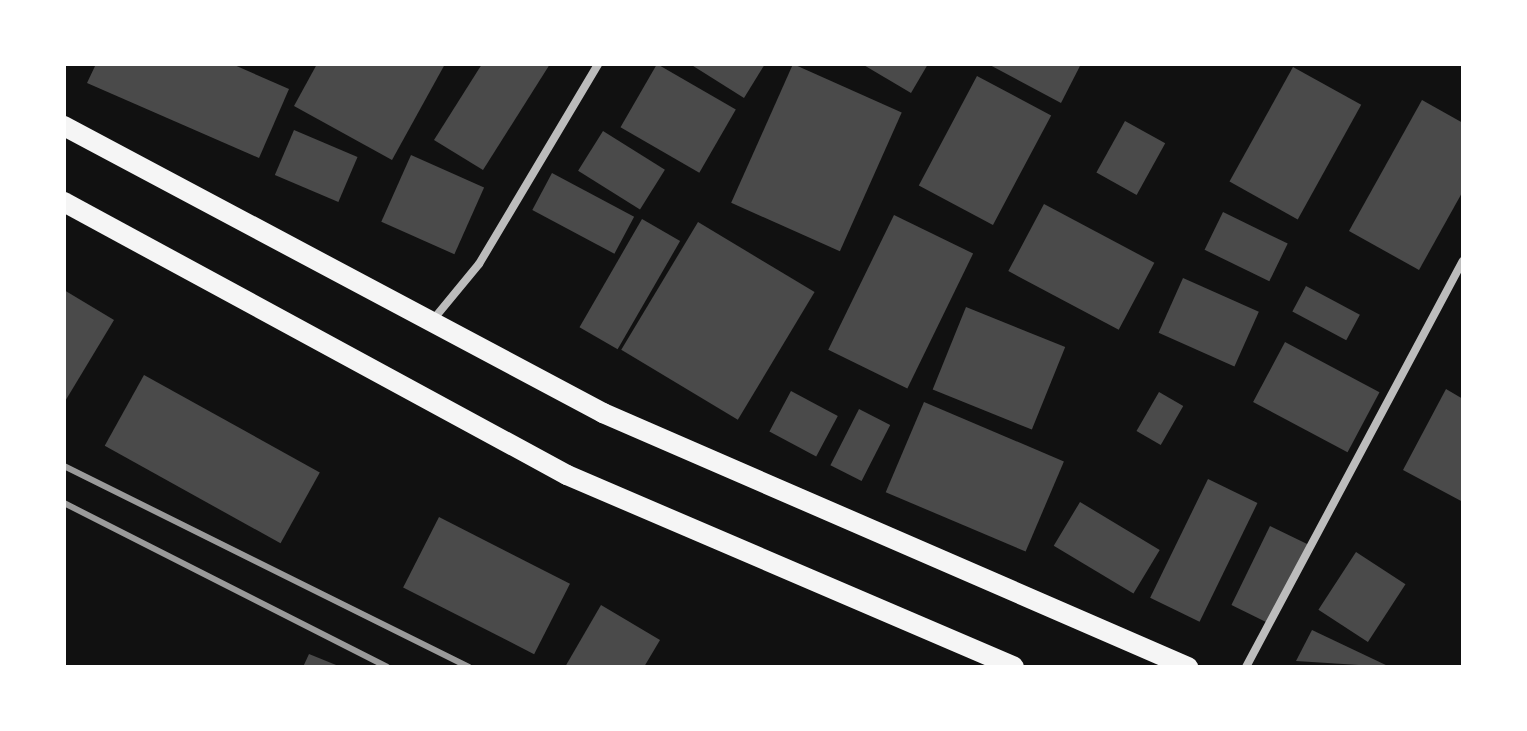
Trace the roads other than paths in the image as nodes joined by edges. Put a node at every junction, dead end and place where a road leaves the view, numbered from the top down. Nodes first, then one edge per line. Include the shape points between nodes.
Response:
1 (598, 64) edge
2 (64, 126) edge
3 (64, 202) edge
4 (1463, 261) edge
5 (429, 324) junction
6 (1014, 667) edge
7 (1188, 667) edge
8 (1246, 667) edge

1 - 5 street via 479,264
2 - 5 main road
3 - 6 main road via 567,475
4 - 8 street
5 - 7 main road via 603,413

